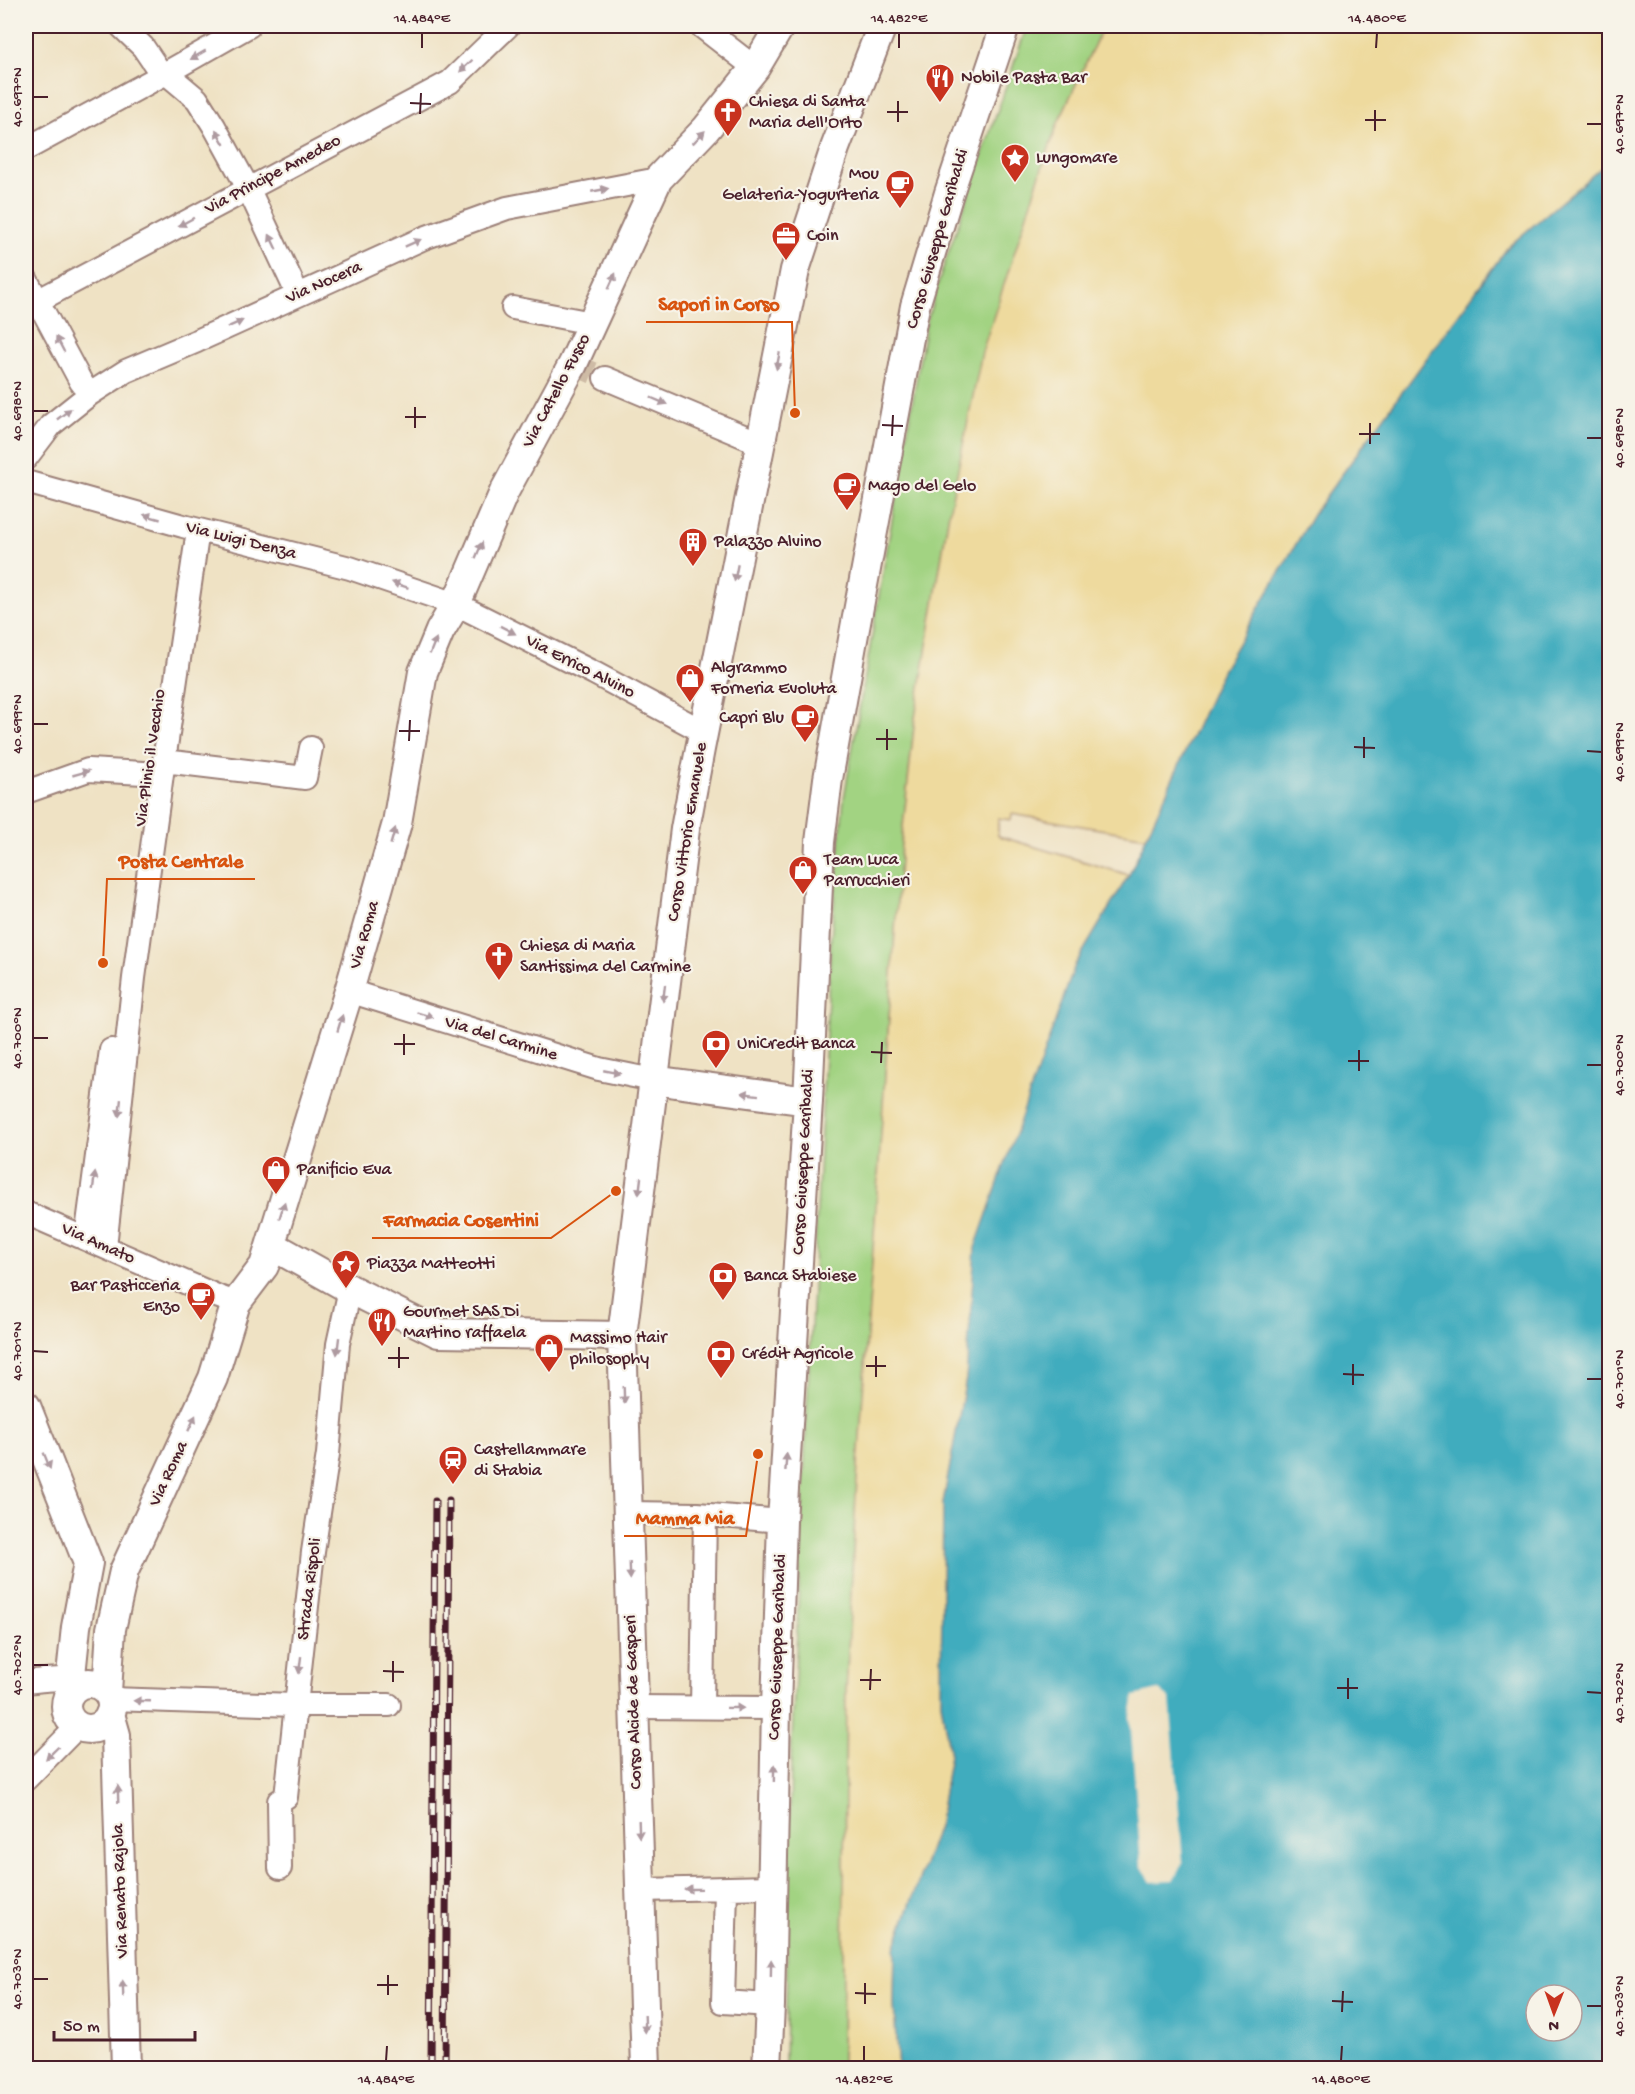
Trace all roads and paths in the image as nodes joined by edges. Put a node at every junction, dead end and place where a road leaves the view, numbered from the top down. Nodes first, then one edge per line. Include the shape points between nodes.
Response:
1 (121, 26) edge
2 (249, 26) edge
3 (508, 26) edge
4 (701, 26) edge
5 (780, 26) edge
6 (882, 26) edge
7 (1005, 26) edge
8 (755, 68) junction
9 (164, 74) junction
10 (26, 149) edge
11 (658, 179) junction
12 (248, 188) junction
13 (26, 279) edge
14 (298, 295) junction
15 (31, 304) edge
16 (513, 308) dead end
17 (592, 323) junction
18 (605, 378) tunnel mouth
19 (90, 394) junction
20 (762, 444) junction
21 (26, 458) edge
22 (26, 482) edge
23 (190, 528) junction
24 (456, 604) junction
25 (704, 732) junction
26 (312, 748) dead end
27 (158, 770) junction
28 (26, 792) edge
29 (350, 991) junction
30 (653, 1080) junction
31 (808, 1101) junction
32 (26, 1213) edge
33 (96, 1243) junction
34 (269, 1256) junction
35 (350, 1289) junction
36 (236, 1303) junction
37 (622, 1336) junction
38 (26, 1406) edge
39 (628, 1513) junction
40 (705, 1515) junction
41 (782, 1521) junction
42 (88, 1563) junction
43 (124, 1571) junction
44 (76, 1627) junction
45 (111, 1629) junction
46 (26, 1682) edge
47 (73, 1686) junction
48 (109, 1702) junction
49 (389, 1705) dead end
50 (296, 1706) junction
51 (634, 1707) junction
52 (702, 1707) junction
53 (776, 1708) junction
54 (78, 1726) junction
55 (26, 1779) edge
56 (280, 1868) dead end
57 (772, 1887) junction
58 (726, 1889) junction
59 (640, 1890) junction
60 (770, 2004) junction
61 (126, 2068) edge
62 (646, 2068) edge
63 (766, 2068) edge

1 - 9 street
2 -> 9 street
3 -> 12 street, Via Principe Amedeo via 450,82
4 - 8 street
5 - 8 street, Via Catello Fusco
6 -> 20 street, Corso Vittorio Emanuele via 835,148 795,270
7 - 31 street, Corso Giuseppe Garibaldi via 915,306 855,628 819,842
11 -> 8 street, Via Catello Fusco via 706,129
9 - 10 street
12 -> 9 street via 197,99
14 -> 11 street, Via Nocera via 423,238 507,208
17 -> 11 street, Via Catello Fusco
14 -> 12 street
12 -> 15 street, Via Principe Amedeo
13 - 15 street
19 -> 14 street, Via Nocera via 126,371
19 -> 15 street
16 - 17 street
24 -> 17 street, Via Catello Fusco via 504,492
18 -> 20 street
21 -> 19 street, Via Nocera via 51,425
20 -> 25 street, Corso Vittorio Emanuele
23 -> 22 street, Via Luigi Denza
24 -> 23 street, Via Luigi Denza via 350,568
23 - 27 street, Via Plinio il Vecchio
24 -> 25 street, Via Errico Alvino
29 -> 24 street, Via Roma via 397,823 423,672
25 -> 30 street, Corso Vittorio Emanuele via 685,829
26 - 27 street via 305,778
28 -> 27 street via 88,770
27 - 33 street, Via Plinio il Vecchio
29 -> 30 street, Via del Carmine via 599,1069
34 -> 29 street, Via Roma
31 -> 30 street
30 -> 37 street, Corso Vittorio Emanuele
41 -> 31 street, Corso Giuseppe Garibaldi
32 - 33 street, Via Amato
33 - 36 street, Via Amato
34 - 35 street
34 - 36 street, Via Roma
35 - 37 street via 438,1333
35 -> 50 street, Strada Rispoli via 338,1344
43 -> 36 street, Via Roma via 213,1378
37 -> 39 street, Corso Alcide de Gasperi
38 -> 42 street
39 - 40 street
39 -> 51 street, Corso Alcide de Gasperi
40 - 41 street
40 - 52 street
41 - 53 street, Corso Giuseppe Garibaldi
42 - 43 street via 96,1570
42 - 44 street
43 - 45 street, Via Roma
44 - 45 street via 87,1619 101,1620
44 - 47 street
45 - 48 street, Via Roma
46 - 47 street via 56,1678
47 - 48 street via 95,1684
47 - 54 street via 66,1708
50 -> 48 street
48 - 54 street via 106,1720 93,1728
61 -> 48 street, Via Renato Rajola via 116,1735
49 - 50 street
50 - 56 street, Strada Rispoli via 286,1797 279,1801
51 - 52 street
51 -> 59 street, Corso Alcide de Gasperi
52 -> 53 street
57 -> 53 street, Corso Giuseppe Garibaldi
54 -> 55 street
57 - 58 street
60 -> 57 street, Corso Giuseppe Garibaldi
58 -> 59 street
58 - 60 street via 723,2001
59 -> 62 street, Corso Alcide de Gasperi
60 - 63 street, Corso Giuseppe Garibaldi

